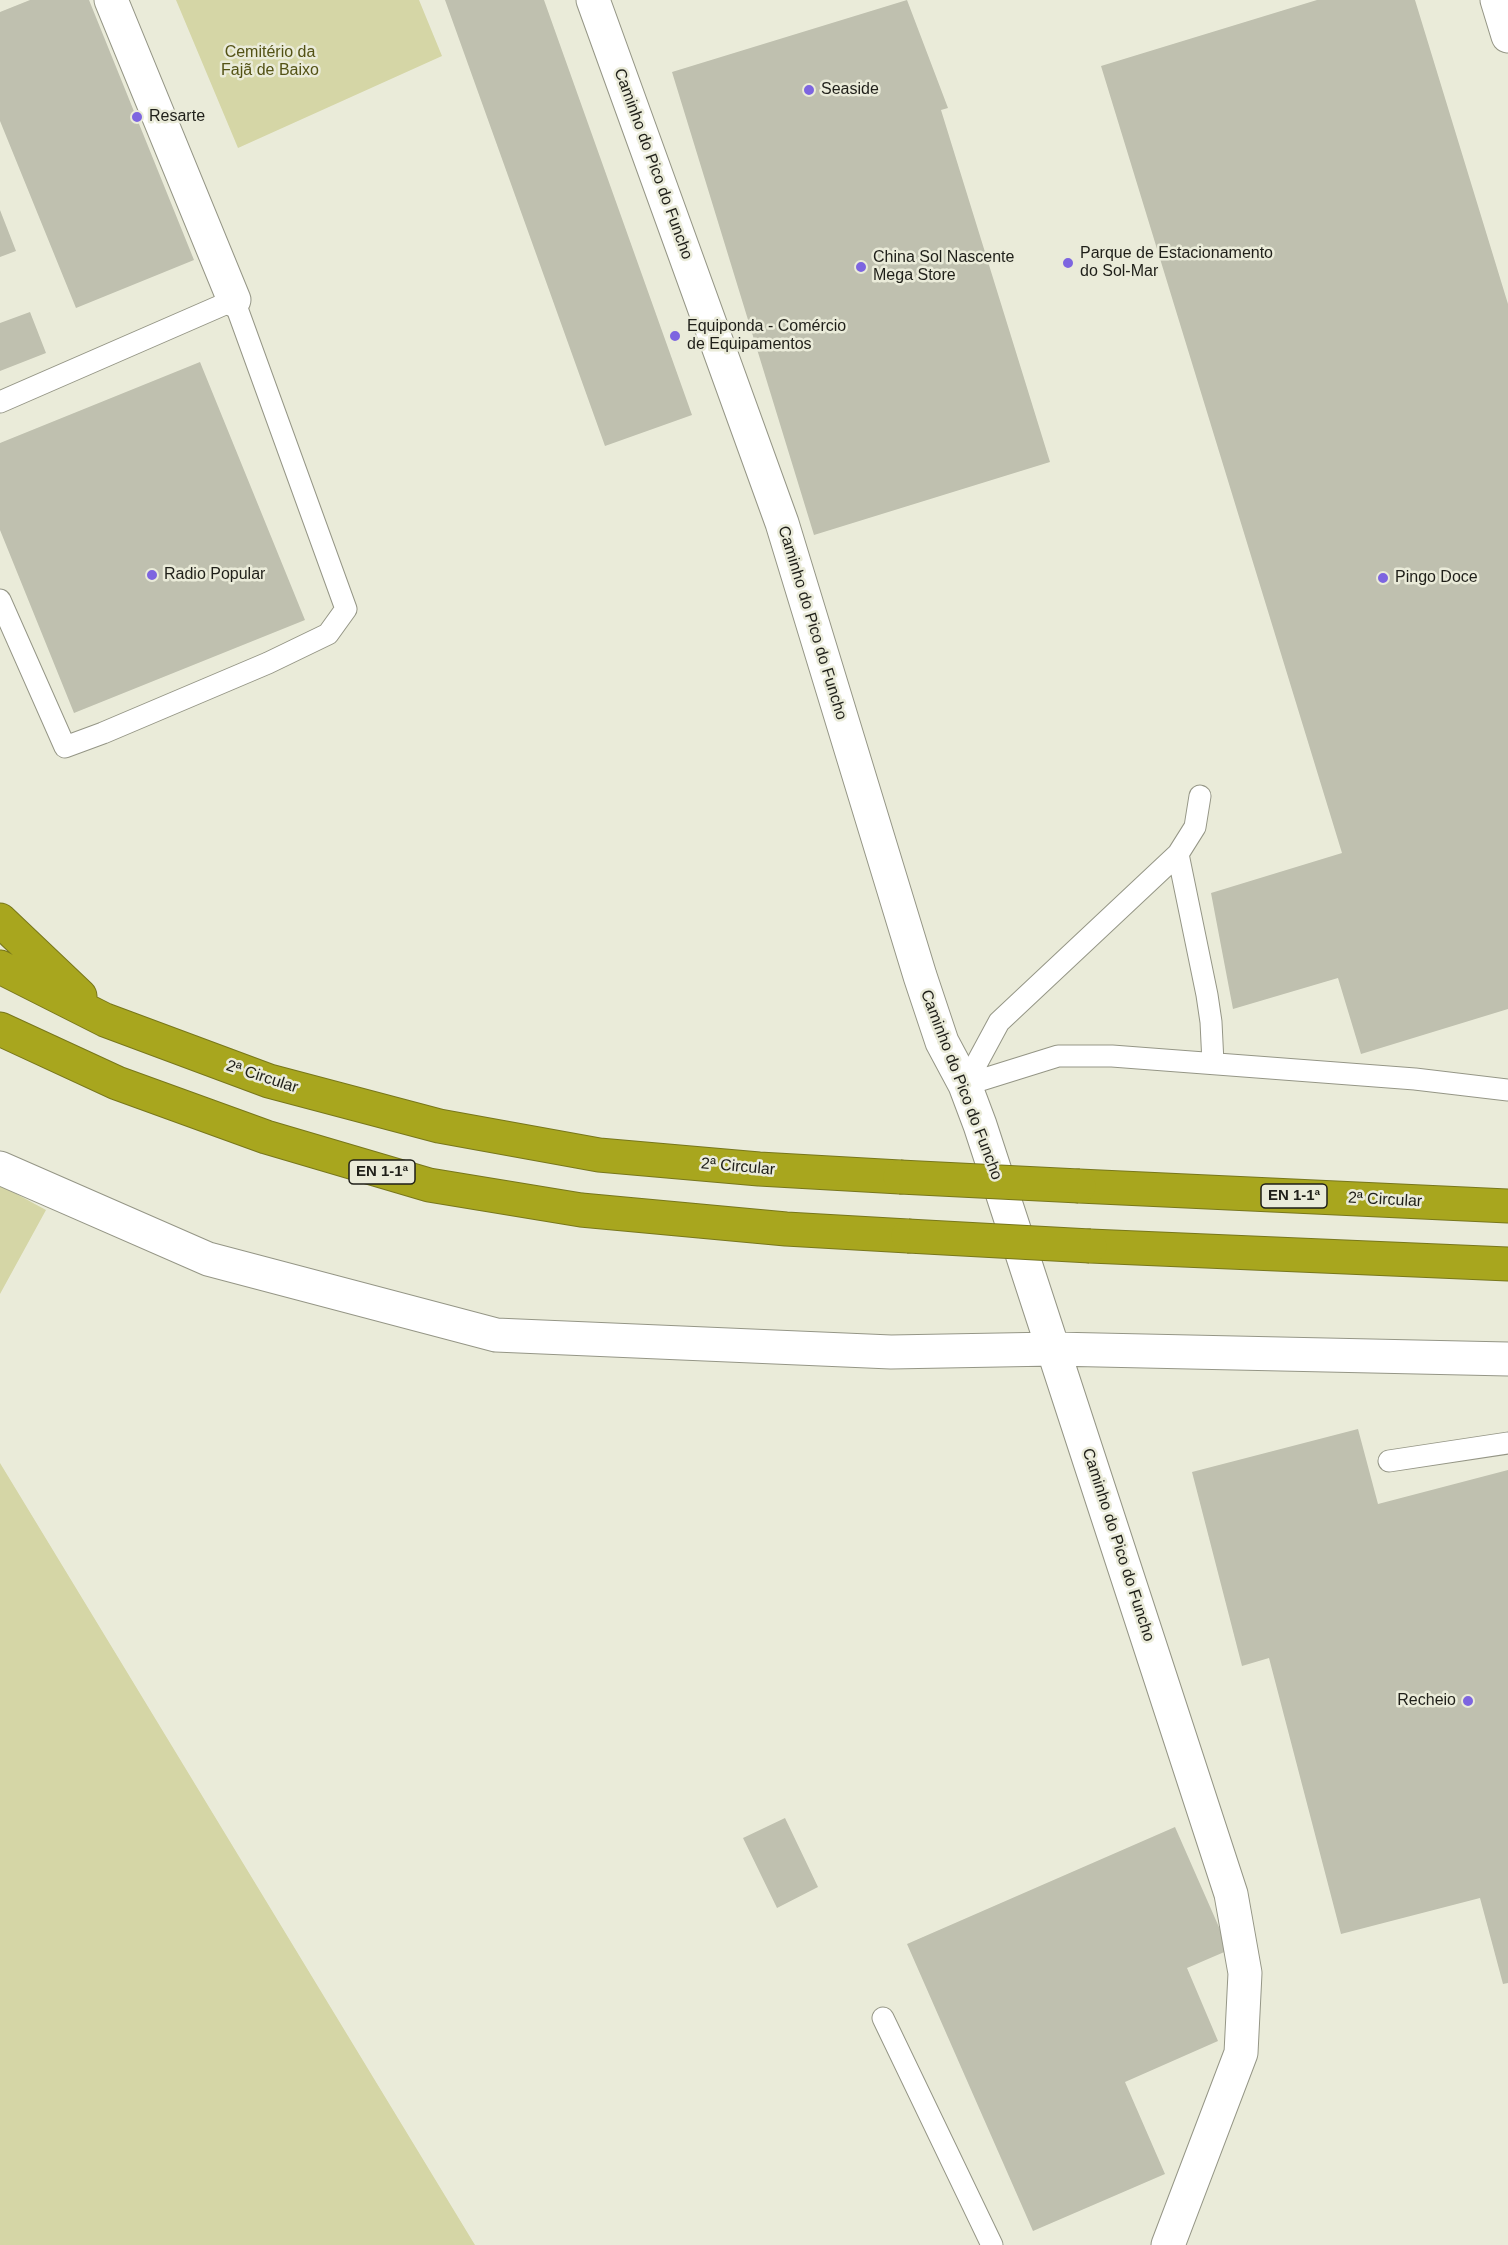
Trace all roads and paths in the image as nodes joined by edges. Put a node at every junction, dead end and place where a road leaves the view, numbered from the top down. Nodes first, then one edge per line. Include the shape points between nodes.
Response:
1 (111, 0) edge
2 (593, 0) edge
3 (1497, 0) edge
4 (1508, 36) edge
5 (234, 300) junction
6 (0, 402) edge
7 (0, 600) edge
8 (1200, 796) dead end
9 (1178, 854) junction
10 (0, 920) edge
11 (0, 967) edge
12 (105, 1020) junction
13 (0, 1029) edge
14 (1213, 1063) junction
15 (965, 1085) junction
16 (1508, 1090) edge
17 (0, 1168) edge
18 (1508, 1206) edge
19 (1508, 1264) edge
20 (1054, 1349) junction
21 (1508, 1359) edge
22 (1508, 1443) edge
23 (1389, 1461) dead end
24 (883, 2018) dead end
25 (992, 2245) edge
26 (1168, 2245) edge

1 - 5 street
2 - 15 street, Caminho do Pico do Funcho via 782,523 920,976 942,1042
3 - 4 street
5 - 6 lane
5 - 7 lane via 346,609 328,634 65,747
8 - 9 lane via 1195,827
9 - 14 lane via 1207,995
9 - 15 lane via 999,1022
10 - 12 highway
11 - 12 highway, 2ª Circular / EN 1-1ª
12 - 18 highway, 2ª Circular / EN 1-1ª, bridge via 269,1081 439,1126 598,1155 759,1170
13 - 19 highway, EN 1-1ª, bridge via 117,1083 255,1134 429,1185 580,1210 786,1229
14 - 15 lane via 1058,1056
14 - 16 lane
15 - 20 street, Caminho do Pico do Funcho
17 - 20 street via 207,1259 496,1335 891,1353
20 - 21 street
20 - 26 street, Caminho do Pico do Funcho via 1231,1894 1245,1973 1242,2053
22 - 23 lane
24 - 25 lane

